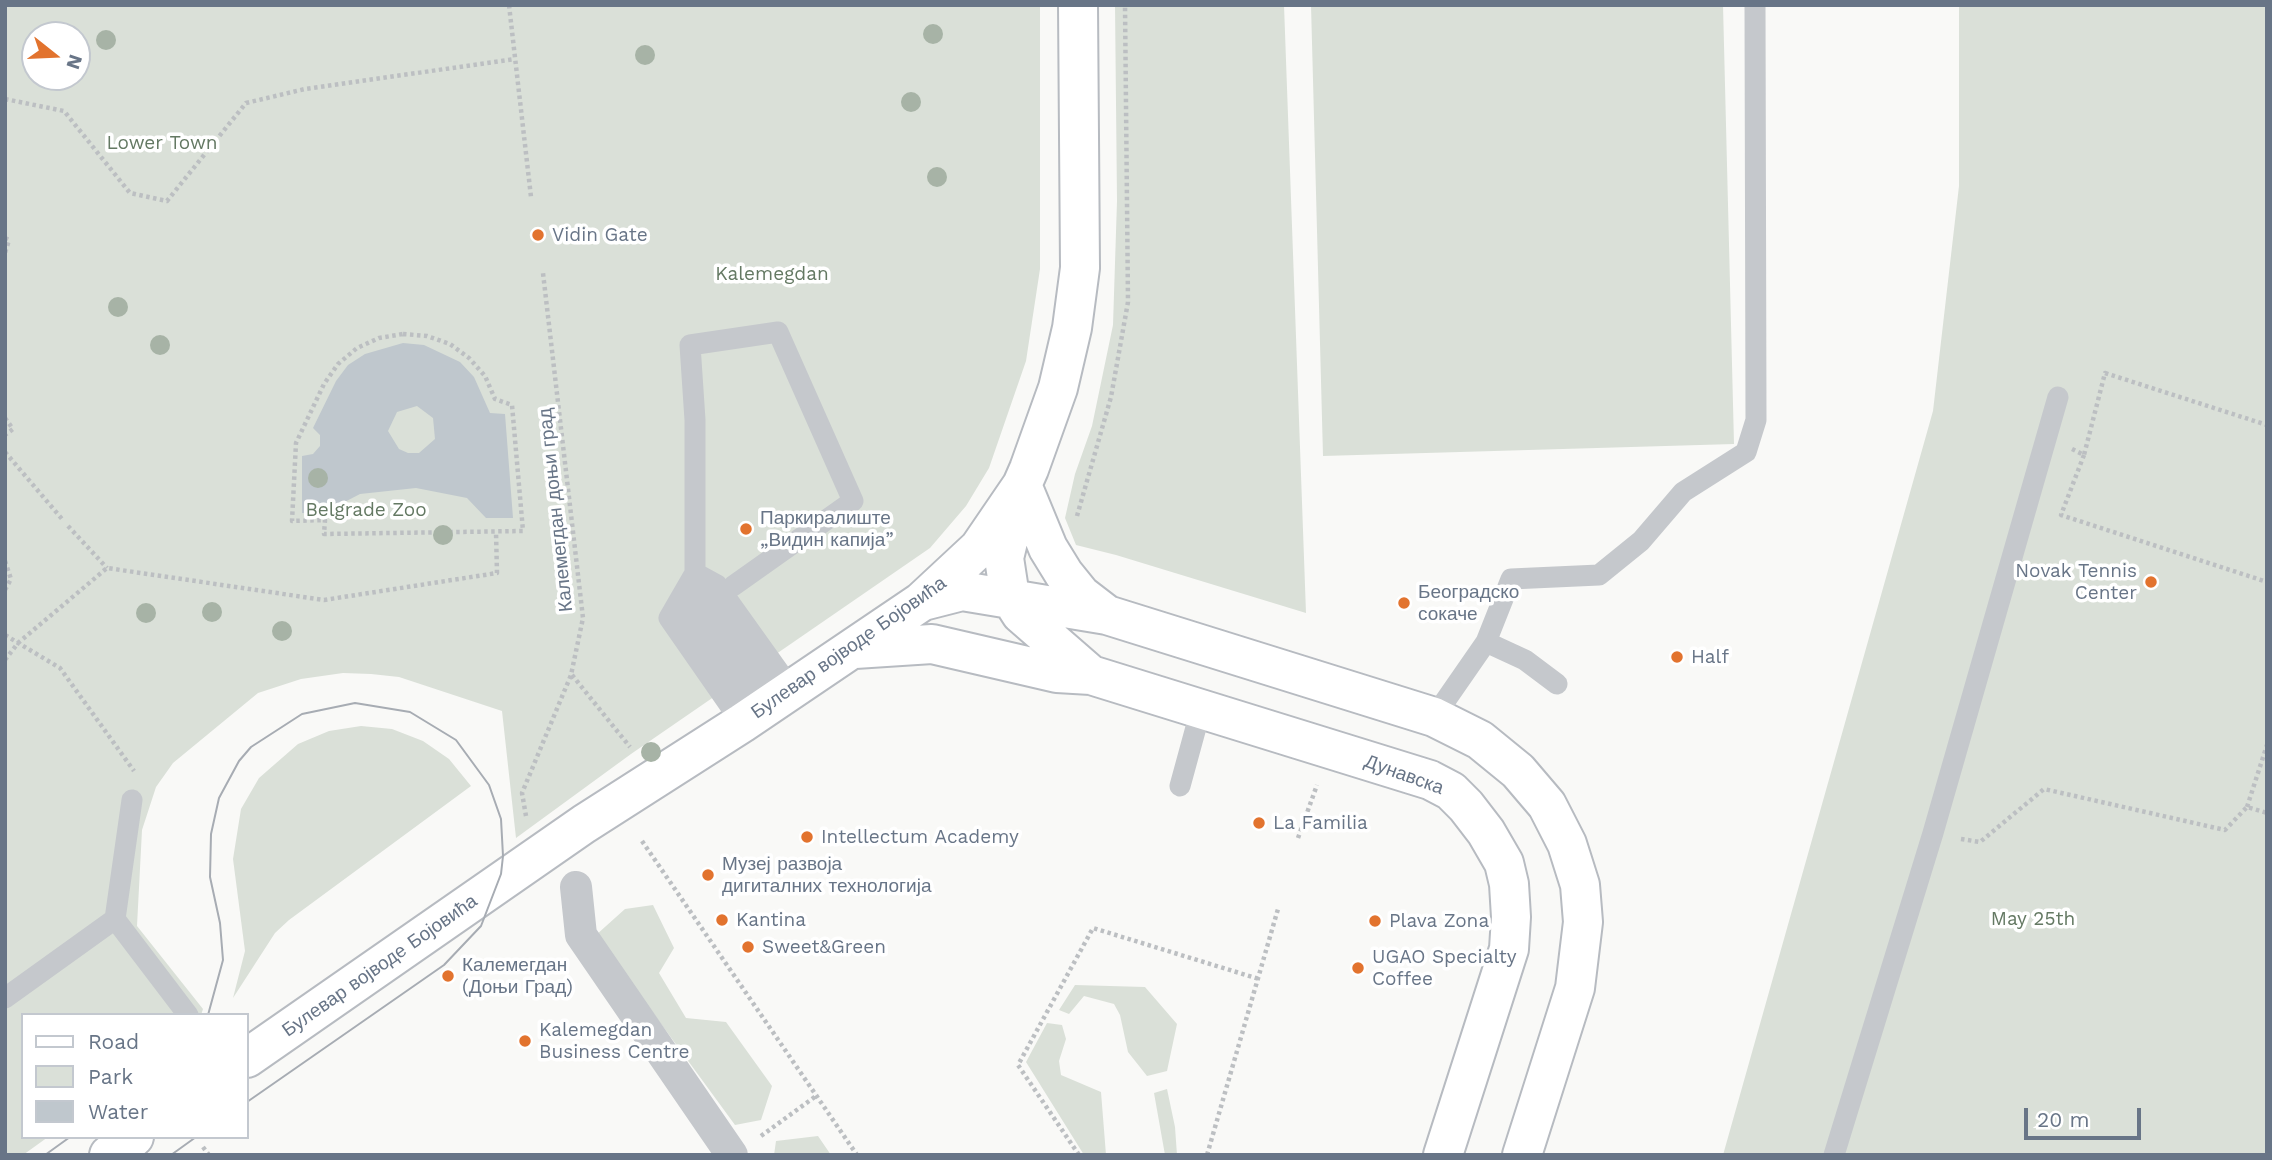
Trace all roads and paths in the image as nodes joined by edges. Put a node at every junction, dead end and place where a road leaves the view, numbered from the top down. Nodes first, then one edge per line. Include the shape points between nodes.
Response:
1 (509, 5) edge
2 (1078, 5) edge
3 (1755, 5) edge
4 (514, 59) junction
5 (5, 99) edge
6 (531, 197) dead end
7 (5, 238) edge
8 (5, 253) edge
9 (543, 273) dead end
10 (2058, 397) dead end
11 (5, 418) edge
12 (2267, 425) edge
13 (5, 435) edge
14 (2047, 436) junction
15 (5, 452) edge
16 (2084, 455) junction
17 (1022, 485) junction
18 (62, 519) dead end
19 (68, 526) dead end
20 (496, 531) junction
21 (5, 561) edge
22 (107, 568) junction
23 (695, 573) junction
24 (2267, 582) edge
25 (733, 586) dead end
26 (5, 590) edge
27 (1010, 597) junction
28 (921, 602) junction
29 (1107, 615) junction
30 (5, 635) edge
31 (1486, 642) junction
32 (18, 643) junction
33 (853, 649) junction
34 (5, 660) edge
35 (571, 675) junction
36 (1091, 675) junction
37 (1557, 684) dead end
38 (767, 706) junction
39 (1201, 709) junction
40 (1434, 717) junction
41 (2267, 745) edge
42 (656, 778) junction
43 (1180, 786) dead end
44 (1315, 792) dead end
45 (132, 800) joint
46 (2247, 807) junction
47 (2267, 813) edge
48 (526, 816) dead end
49 (1933, 833) junction
50 (1298, 838) dead end
51 (642, 842) dead end
52 (576, 887) dead end
53 (1278, 909) dead end
54 (115, 919) junction
55 (1259, 979) junction
56 (5, 998) edge
57 (186, 1013) edge
58 (248, 1057) edge
59 (816, 1096) junction
60 (131, 1139) edge
61 (203, 1147) dead end
62 (744, 1147) edge
63 (109, 1155) edge
64 (209, 1155) edge
65 (857, 1155) edge
66 (1079, 1155) edge
67 (1207, 1155) edge
68 (1443, 1155) edge
69 (1522, 1155) edge
70 (1835, 1155) edge

1 - 4 path
2 - 17 main road, Булевар војводе Бојовића via 1080,268 1058,388
3 - 31 lane via 1756,420 1746,452 1683,492 1641,541 1599,575 1511,579
4 - 5 path via 306,89 246,103 167,201 130,193 64,111
4 - 6 path
7 - 8 path via 9,240
9 - 35 path, Калемегдан доњи град via 583,618
10 - 14 lane
11 - 13 path via 13,429
12 - 16 path via 2105,373
14 - 16 path
14 - 49 lane
15 - 18 path
16 - 24 path via 2061,515
17 - 27 main road via 1004,558
17 - 28 main road, Булевар војводе Бојовића via 978,548
17 - 29 main road via 1064,574
19 - 22 path
20 - 20 path via 523,531 512,405 495,399 485,376 469,358 450,344 403,334 357,348 338,364 296,443 292,521 325,520 324,534
20 - 22 path via 496,573 324,600
21 - 26 path via 11,579
22 - 32 path
23 - 25 lane via 690,345 778,332 853,501
23 - 38 lane via 717,585
23 - 38 lane via 685,608
27 - 28 main road via 962,591
27 - 29 main road
27 - 36 main road, Дунавска via 1021,614
28 - 33 main road, Булевар војводе Бојовића
29 - 40 main road
30 - 32 path
31 - 37 lane via 1525,660
31 - 40 lane
32 - 34 path
32 - 45 path via 60,668 135,772
33 - 36 main road via 932,644 1057,673
33 - 38 main road, Булевар војводе Бојовића
35 - 42 path
35 - 48 path, Калемегдан доњи град via 522,793
36 - 39 main road, Дунавска
38 - 42 main road, Булевар војводе Бојовића
39 - 43 lane
39 - 68 main road, Дунавска via 1430,780 1466,806 1504,863 1511,898 1508,949
40 - 69 main road via 1480,740 1535,790 1567,844 1580,886 1583,922 1575,988
41 - 46 path
42 - 58 main road, Булевар војводе Бојовића
44 - 50 path
45 - 54 lane
46 - 47 path
46 - 49 path via 2225,830 2044,789 1980,842
49 - 70 lane
51 - 59 path
52 - 62 street via 581,935
53 - 55 path
54 - 56 lane
54 - 57 lane
55 - 66 path via 1093,928 1018,1065
55 - 67 path
59 - 62 path
59 - 65 path
60 - 63 main road
61 - 64 path

